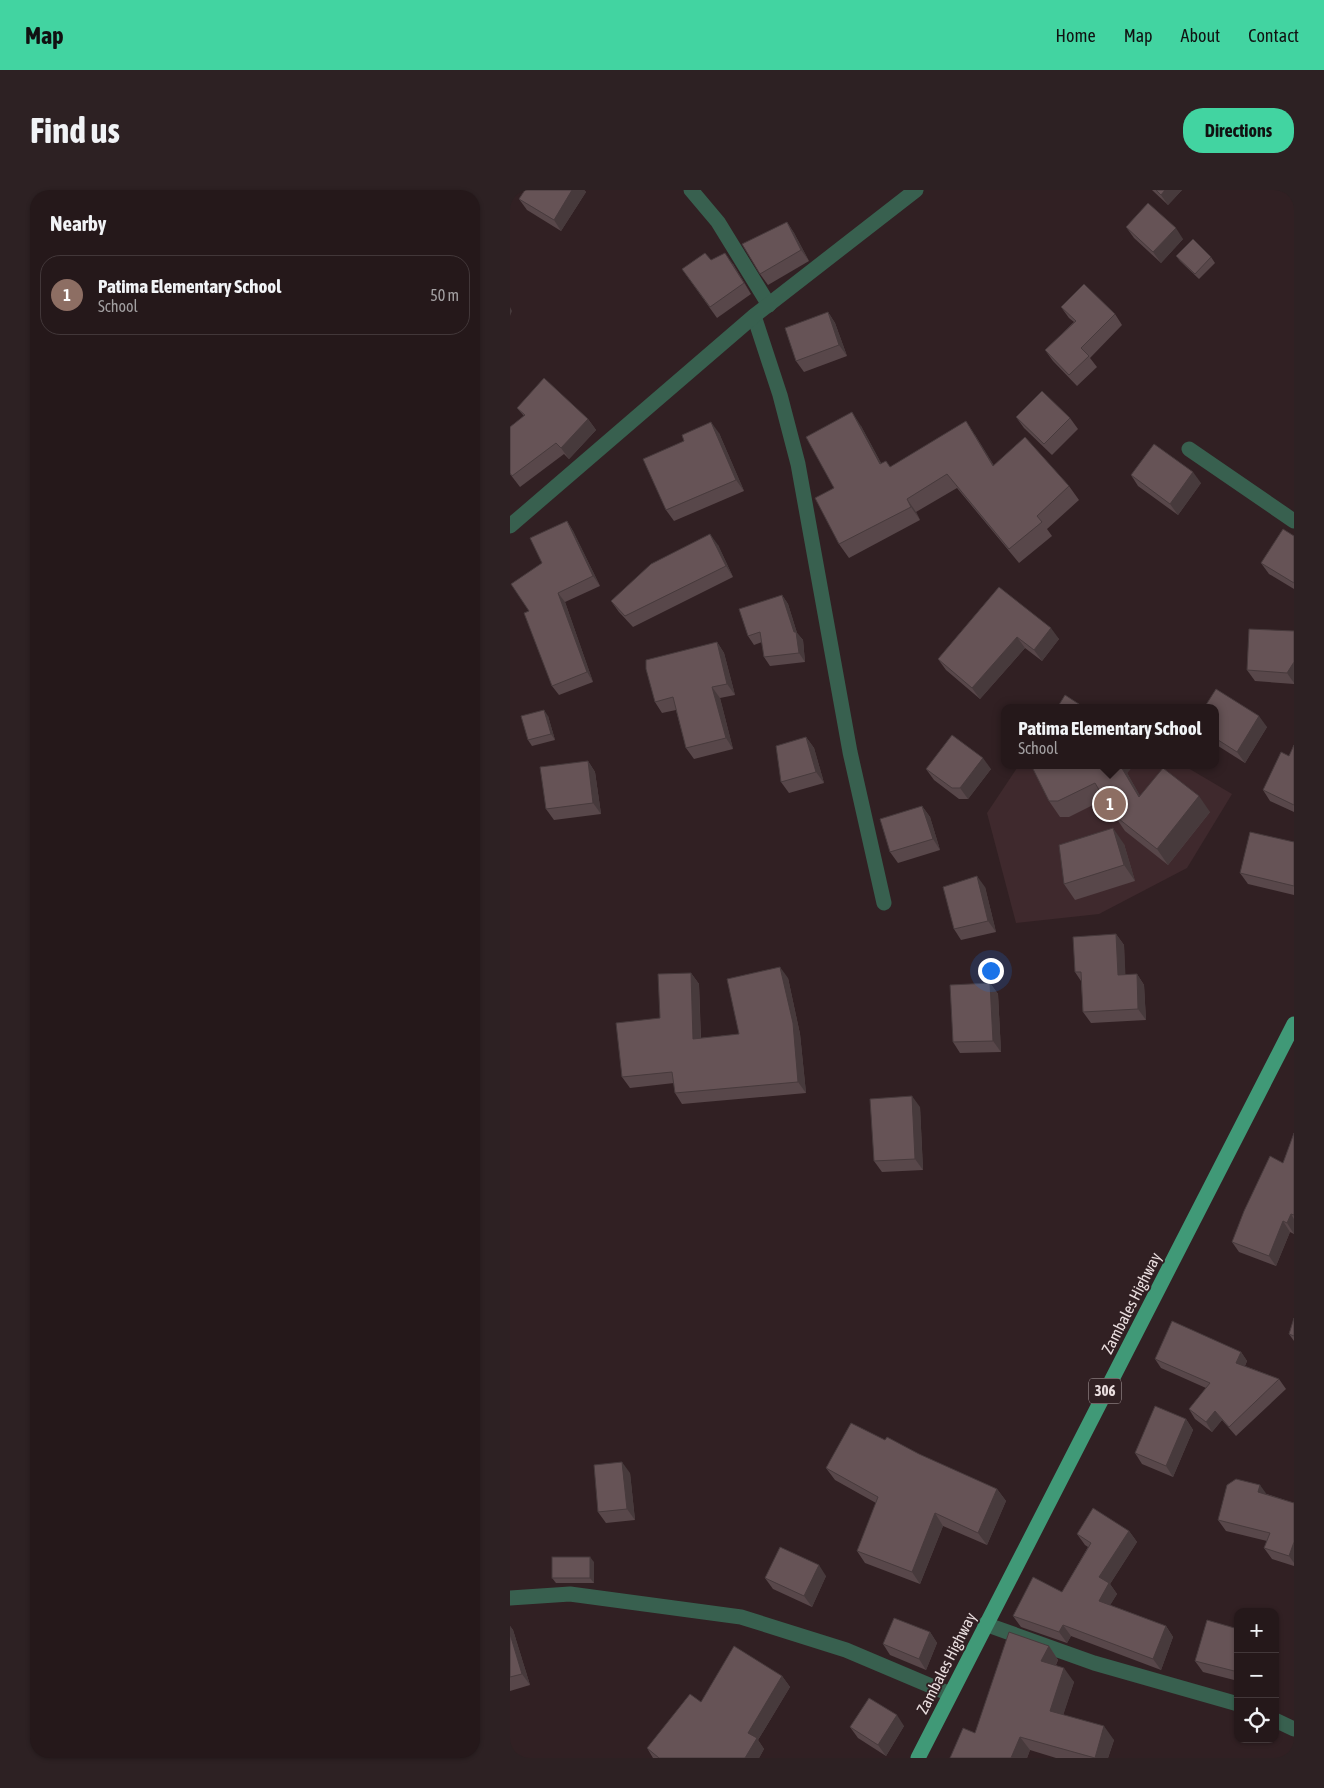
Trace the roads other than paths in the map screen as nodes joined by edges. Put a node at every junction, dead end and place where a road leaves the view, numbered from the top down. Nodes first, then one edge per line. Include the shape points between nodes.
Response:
1 (691, 190) edge
2 (916, 190) edge
3 (769, 305) junction
4 (754, 316) junction
5 (1189, 449) dead end
6 (1294, 521) edge
7 (510, 526) edge
8 (884, 903) dead end
9 (1294, 1024) edge
10 (510, 1598) edge
11 (985, 1624) junction
12 (950, 1694) junction
13 (1234, 1703) edge
14 (1279, 1722) edge
15 (1294, 1729) edge
16 (918, 1758) edge

1 - 3 street via 718,222
2 - 3 street
3 - 4 street
4 - 7 street
4 - 8 street via 798,464 850,752
5 - 6 street
9 - 11 main road, Zambales Highway / 306
10 - 12 street via 570,1594 741,1617 846,1650
11 - 12 main road, Zambales Highway / 306
11 - 13 street via 1094,1663
12 - 16 main road, Zambales Highway / 306
14 - 15 street

